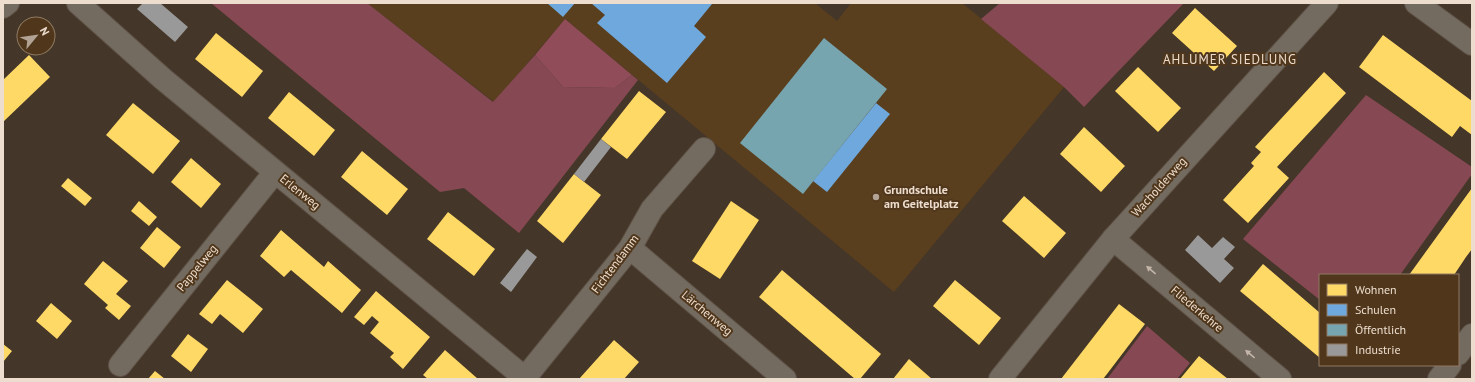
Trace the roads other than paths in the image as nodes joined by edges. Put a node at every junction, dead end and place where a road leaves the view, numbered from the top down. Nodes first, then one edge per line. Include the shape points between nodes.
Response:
1 (8, 3) edge
2 (78, 3) edge
3 (1327, 3) edge
4 (1416, 3) edge
5 (3, 7) edge
6 (1472, 44) edge
7 (704, 149) dead end
8 (275, 172) junction
9 (1113, 239) junction
10 (630, 248) junction
11 (1472, 335) edge
12 (1459, 353) edge
13 (120, 365) dead end
14 (1449, 366) edge
15 (524, 378) edge
16 (785, 379) edge
17 (1000, 379) edge
18 (1280, 379) edge
19 (1439, 379) edge

1 - 5 street
2 - 8 street, Erlenweg
3 - 9 street, Wacholderweg
4 - 6 street
7 - 10 street, Fichtendamm via 652,209
8 - 13 street, Pappelweg
8 - 15 street, Erlenweg
9 - 17 street, Wacholderweg
18 -> 9 street, Fliederkehre
10 - 15 street, Fichtendamm
10 - 16 street, Lärchenweg
11 - 12 street
14 - 19 street

